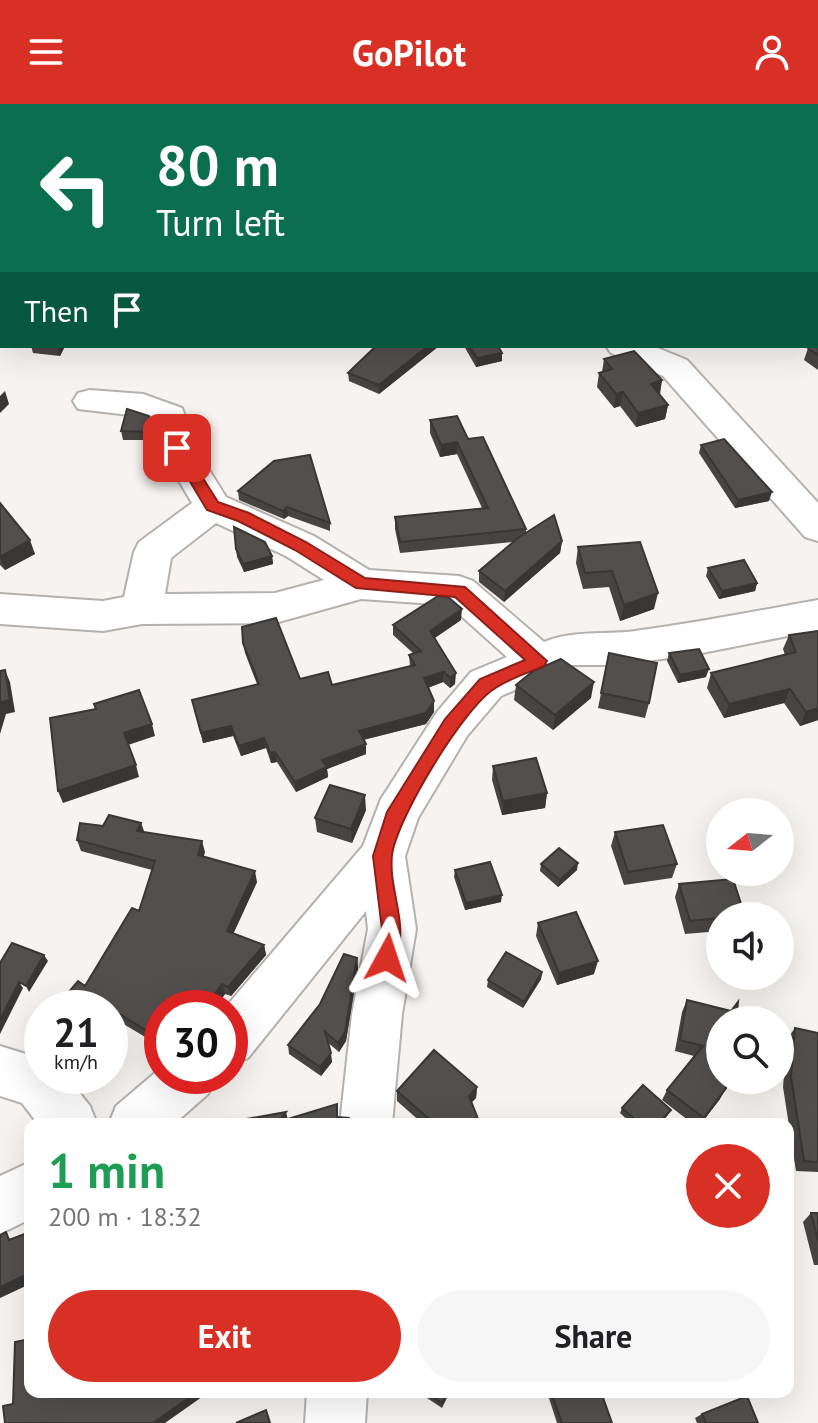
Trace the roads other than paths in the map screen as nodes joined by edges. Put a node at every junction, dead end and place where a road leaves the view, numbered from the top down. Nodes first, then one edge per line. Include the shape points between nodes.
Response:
1 (628, 348) edge
2 (90, 401) dead end
3 (213, 506) junction
4 (818, 527) edge
5 (361, 584) junction
6 (0, 609) edge
7 (142, 609) junction
8 (818, 615) edge
9 (538, 661) junction
10 (382, 856) junction
11 (248, 1019) edge
12 (0, 1071) edge
13 (169, 1094) edge
14 (66, 1118) edge
15 (142, 1118) edge
16 (367, 1118) edge
17 (24, 1192) edge
18 (0, 1206) edge
19 (337, 1398) edge
20 (335, 1423) edge

1 - 4 street via 675,368
2 - 3 street via 143,405 170,416 177,448
3 - 5 street via 300,546
3 - 7 street via 153,552
5 - 7 street via 275,608
5 - 9 street via 459,591
6 - 7 street via 103,616
8 - 9 street via 692,639 568,649
9 - 10 street via 486,684 452,724 397,812
10 - 11 street
10 - 16 street via 392,929
12 - 14 street via 39,1083
13 - 15 street
17 - 18 street
19 - 20 street

